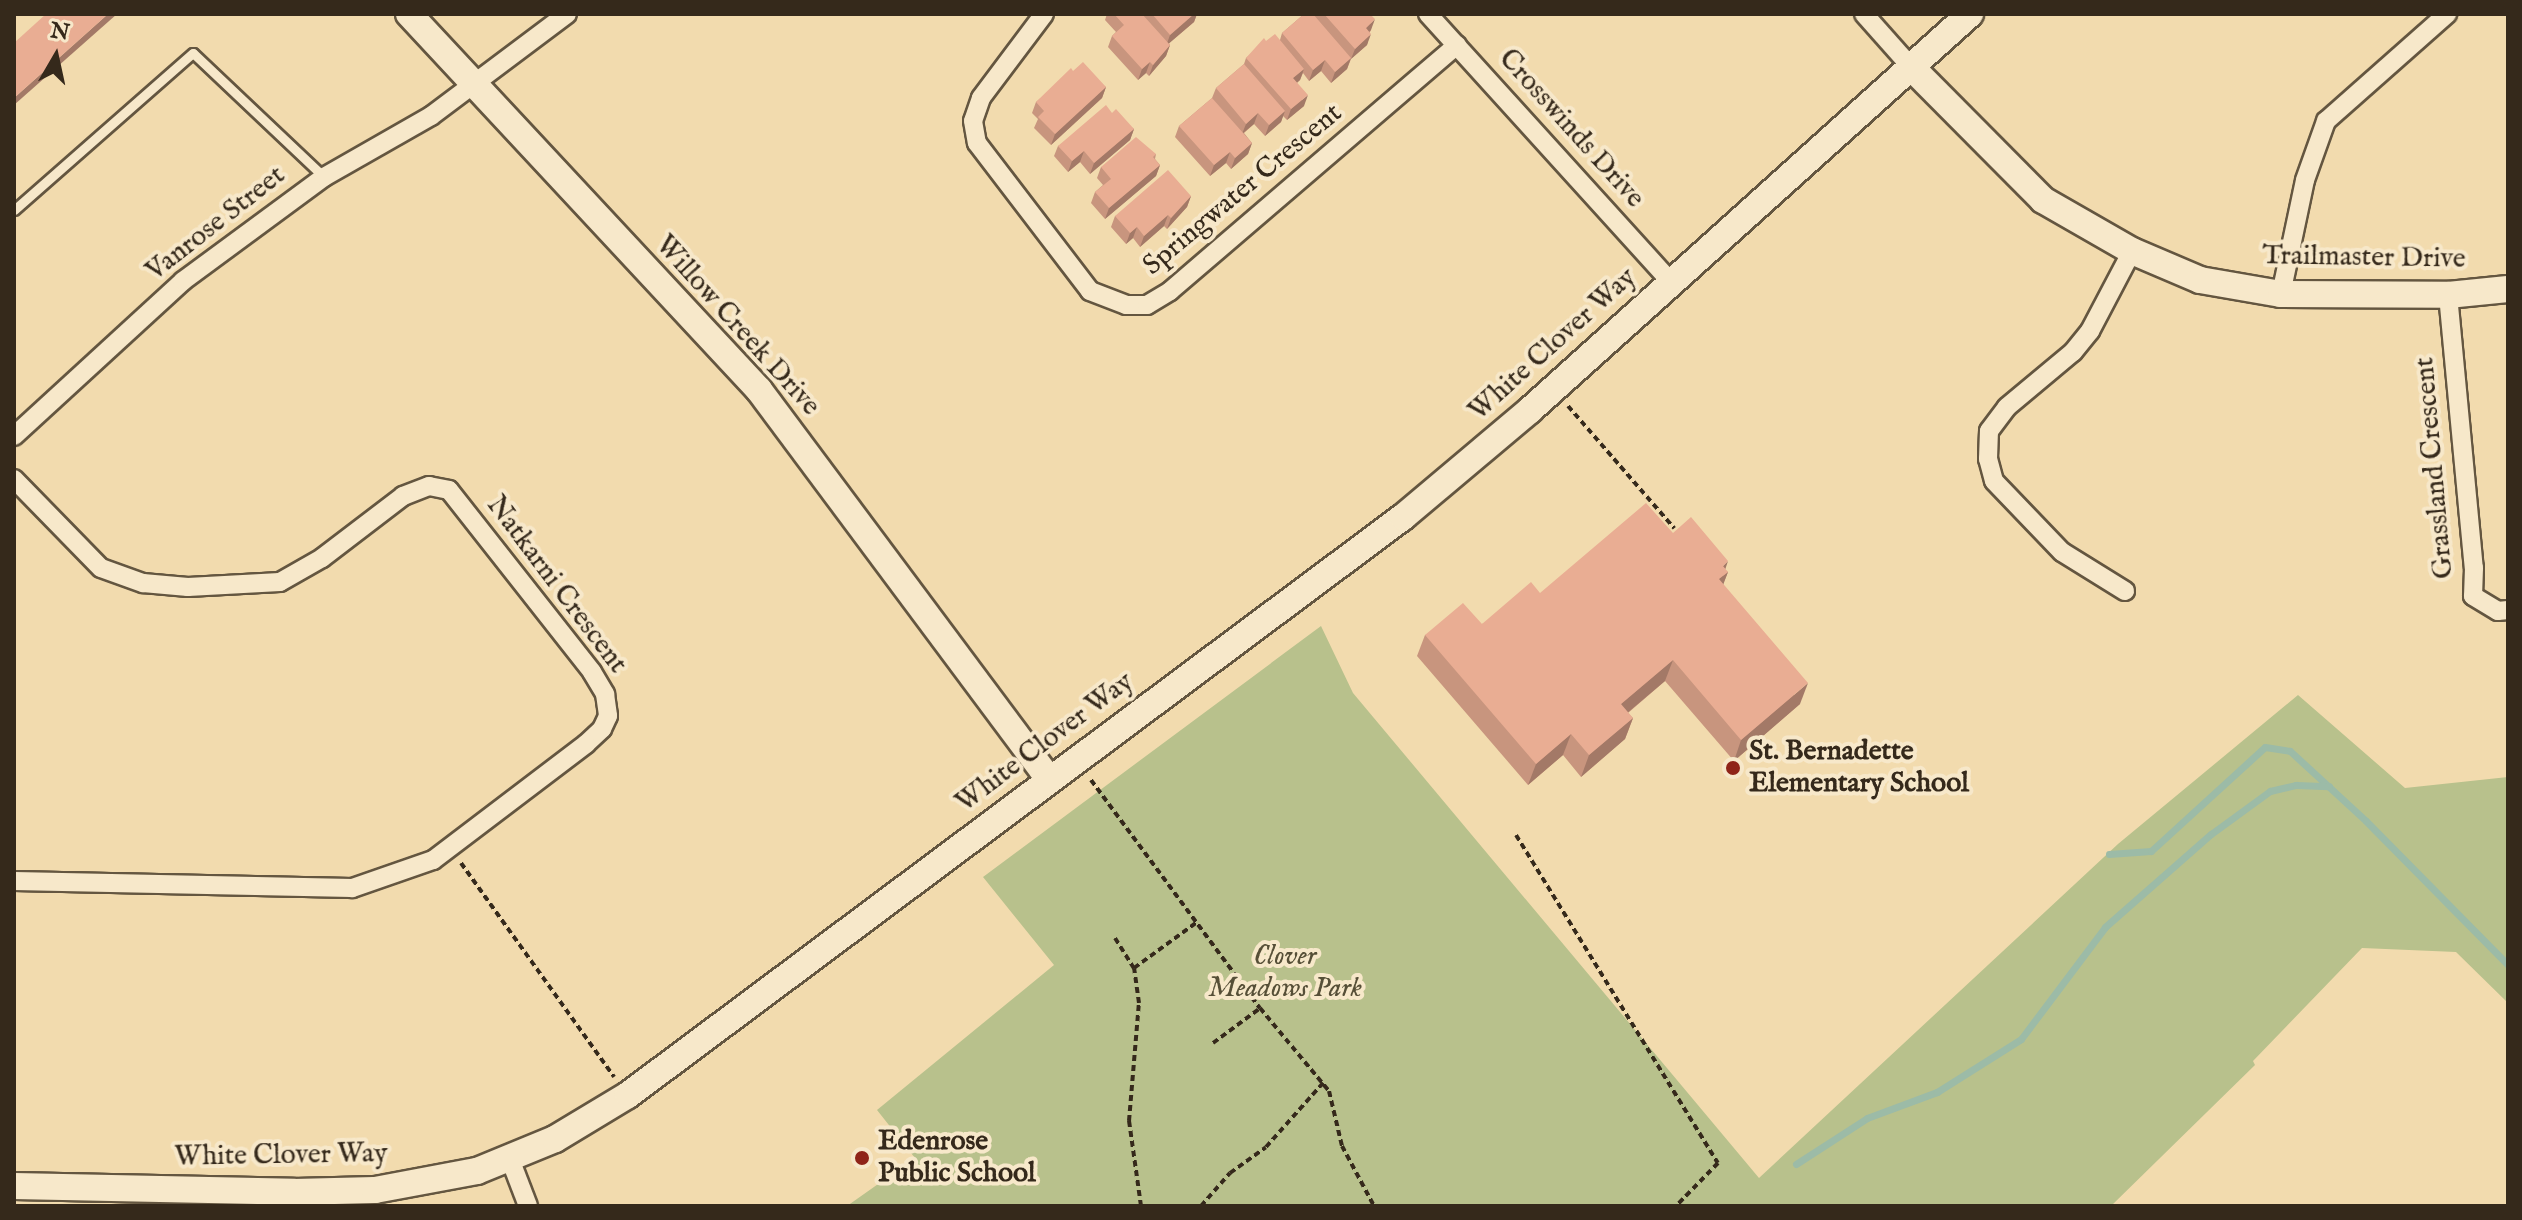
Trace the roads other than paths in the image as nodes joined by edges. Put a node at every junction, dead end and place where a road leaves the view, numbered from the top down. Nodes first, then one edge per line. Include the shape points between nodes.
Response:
1 (409, 14) edge
2 (567, 14) edge
3 (1044, 14) edge
4 (1428, 14) edge
5 (1864, 14) edge
6 (1970, 14) edge
7 (2447, 14) edge
8 (1457, 45) junction
9 (1911, 67) junction
10 (474, 85) junction
11 (324, 177) junction
12 (14, 210) edge
13 (2132, 251) junction
14 (1671, 282) junction
15 (2508, 289) edge
16 (2281, 294) junction
17 (2448, 295) junction
18 (14, 436) edge
19 (14, 479) edge
20 (2125, 591) dead end
21 (2508, 610) edge
22 (1049, 779) junction
23 (14, 881) edge
24 (510, 1159) junction
25 (22, 1193) edge
26 (528, 1206) edge

1 - 10 street, Willow Creek Drive
2 - 10 street
3 - 8 street, Springwater Crescent via 981,98 973,121 977,143 1090,291 1126,305 1147,305 1170,291
4 - 8 street, Crosswinds Drive
5 - 9 street
6 - 9 street, White Clover Way
7 - 16 street via 2326,121 2305,180
8 - 14 street, Crosswinds Drive
9 - 13 street, Trailmaster Drive via 2043,200
9 - 14 street, White Clover Way
10 - 11 street, Vanrose Street
10 - 22 street, Willow Creek Drive via 759,390
11 - 12 lane via 193,53
11 - 18 street, Vanrose Street via 183,281
13 - 16 street, Trailmaster Drive via 2200,280
13 - 20 street via 2090,331 2073,352 2007,407 1989,431 1988,459 1994,481 2062,552
14 - 22 street, White Clover Way via 1472,461 1384,532
15 - 17 street, Trailmaster Drive
16 - 17 street, Trailmaster Drive
17 - 21 street, Grassland Crescent via 2473,596 2498,611
19 - 23 street, Natkarni Crescent via 101,568 143,583 188,587 280,582 322,558 403,496 429,486 449,490 592,672 605,694 608,716 586,744 433,860 352,888
22 - 24 street, White Clover Way via 628,1095
24 - 25 street, White Clover Way via 426,1183 361,1191
24 - 26 street

